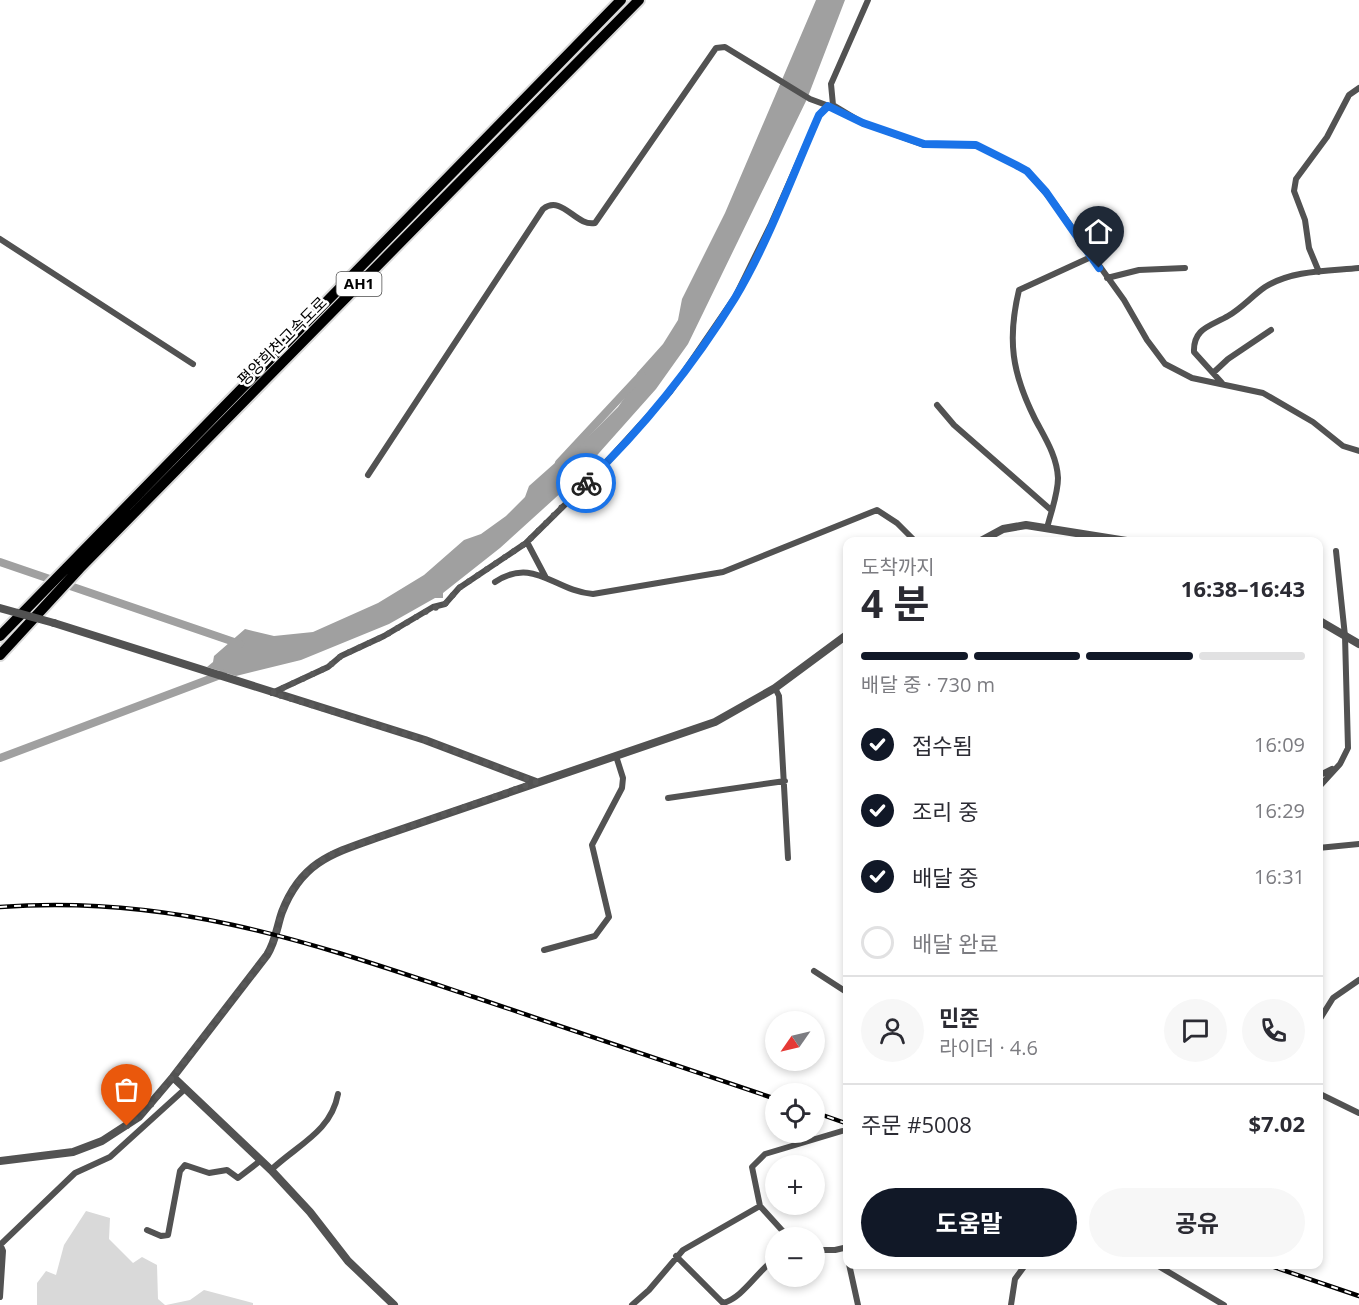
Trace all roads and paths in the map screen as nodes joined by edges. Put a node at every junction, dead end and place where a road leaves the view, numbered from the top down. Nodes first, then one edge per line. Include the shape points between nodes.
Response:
1 (621, 0) edge
2 (639, 0) edge
3 (868, 0) edge
4 (1359, 88) edge
5 (832, 107) junction
6 (0, 239) edge
7 (1091, 257) junction
8 (1185, 268) dead end
9 (1359, 268) edge
10 (1319, 272) junction
11 (1107, 278) junction
12 (1271, 330) dead end
13 (193, 364) dead end
14 (1213, 373) junction
15 (1222, 383) junction
16 (937, 405) dead end
17 (1359, 451) edge
18 (368, 475) dead end
19 (1051, 510) junction
20 (1047, 528) junction
21 (910, 537) edge
22 (991, 537) edge
23 (1101, 537) edge
24 (527, 542) junction
25 (1336, 551) dead end
26 (75, 566) junction
27 (546, 579) junction
28 (495, 582) dead end
29 (0, 608) edge
30 (1323, 623) edge
31 (0, 636) edge
32 (1345, 636) junction
33 (843, 637) edge
34 (1359, 644) edge
35 (0, 655) edge
36 (775, 688) junction
37 (272, 693) junction
38 (616, 756) junction
39 (1340, 764) junction
40 (1323, 773) edge
41 (785, 781) junction
42 (536, 782) junction
43 (1323, 783) edge
44 (668, 798) dead end
45 (1359, 844) edge
46 (1323, 848) edge
47 (788, 858) dead end
48 (544, 950) dead end
49 (814, 971) dead end
50 (1359, 980) edge
51 (843, 990) edge
52 (1323, 1014) edge
53 (173, 1077) junction
54 (185, 1089) junction
55 (338, 1094) dead end
56 (1323, 1095) edge
57 (1359, 1113) edge
58 (842, 1131) dead end
59 (0, 1161) edge
60 (260, 1161) junction
61 (271, 1170) junction
62 (760, 1206) junction
63 (779, 1227) edge
64 (147, 1230) dead end
65 (0, 1244) edge
66 (843, 1247) edge
67 (825, 1249) edge
68 (676, 1256) junction
69 (765, 1266) edge
70 (850, 1269) edge
71 (1022, 1269) edge
72 (1163, 1269) edge
73 (0, 1297) edge
74 (394, 1305) edge
75 (632, 1305) edge
76 (858, 1305) edge
77 (1011, 1305) edge
78 (1224, 1305) edge

1 - 26 highway, 평양희천고속도로 / AH1
2 - 26 highway, 평양희천고속도로 / AH1
3 - 5 street via 831,84
4 - 10 street via 1349,95 1294,186
5 - 7 street via 863,123 924,144 976,145 1027,171
5 - 18 street via 810,99 725,47 717,48 595,224 587,224 556,205 543,209
5 - 24 street via 819,115 747,276 700,350 670,392
6 - 13 street
7 - 11 street
7 - 19 street via 1018,291 1011,320 1012,361 1057,471
8 - 11 street via 1138,270
9 - 10 street
10 - 14 street via 1275,281 1231,314 1203,327 1195,340 1194,352
11 - 15 street via 1165,364 1192,378
12 - 14 street
14 - 15 street
15 - 17 street via 1263,393 1313,422 1343,446
16 - 19 street via 954,425
19 - 20 street
20 - 22 street via 1015,526
20 - 23 street
21 - 27 street via 877,510 723,572 593,594
24 - 27 street
24 - 37 street via 459,588 445,604
25 - 32 street
26 - 31 highway, 평양희천고속도로 / AH1
26 - 35 highway, 평양희천고속도로 / AH1
27 - 28 street via 518,570
29 - 37 street, bridge
30 - 32 street
32 - 34 street
32 - 39 street via 1348,748
33 - 36 street
36 - 38 street via 715,722
36 - 41 street via 779,696
37 - 42 street via 425,740
38 - 42 street
38 - 48 street via 622,788 592,845 609,917 596,936
39 - 40 street
39 - 43 street
41 - 44 street
41 - 47 street
42 - 53 street via 336,852 312,866 290,891 267,955
45 - 46 street
49 - 51 street
50 - 52 street via 1333,998
53 - 54 street
53 - 59 street via 139,1117 102,1141 60,1155
54 - 60 street
54 - 65 street via 110,1157 75,1173
55 - 61 street via 336,1108 327,1123
56 - 57 street
58 - 62 street via 760,1157 752,1167
60 - 61 street
60 - 64 street via 238,1178 227,1170 209,1173 185,1165 180,1171 168,1235
61 - 74 street via 348,1261
62 - 63 street
62 - 68 street
65 - 73 street
66 - 67 street
68 - 69 street via 723,1303 736,1296
68 - 75 street
70 - 76 street
71 - 77 street via 1015,1279
72 - 78 street

